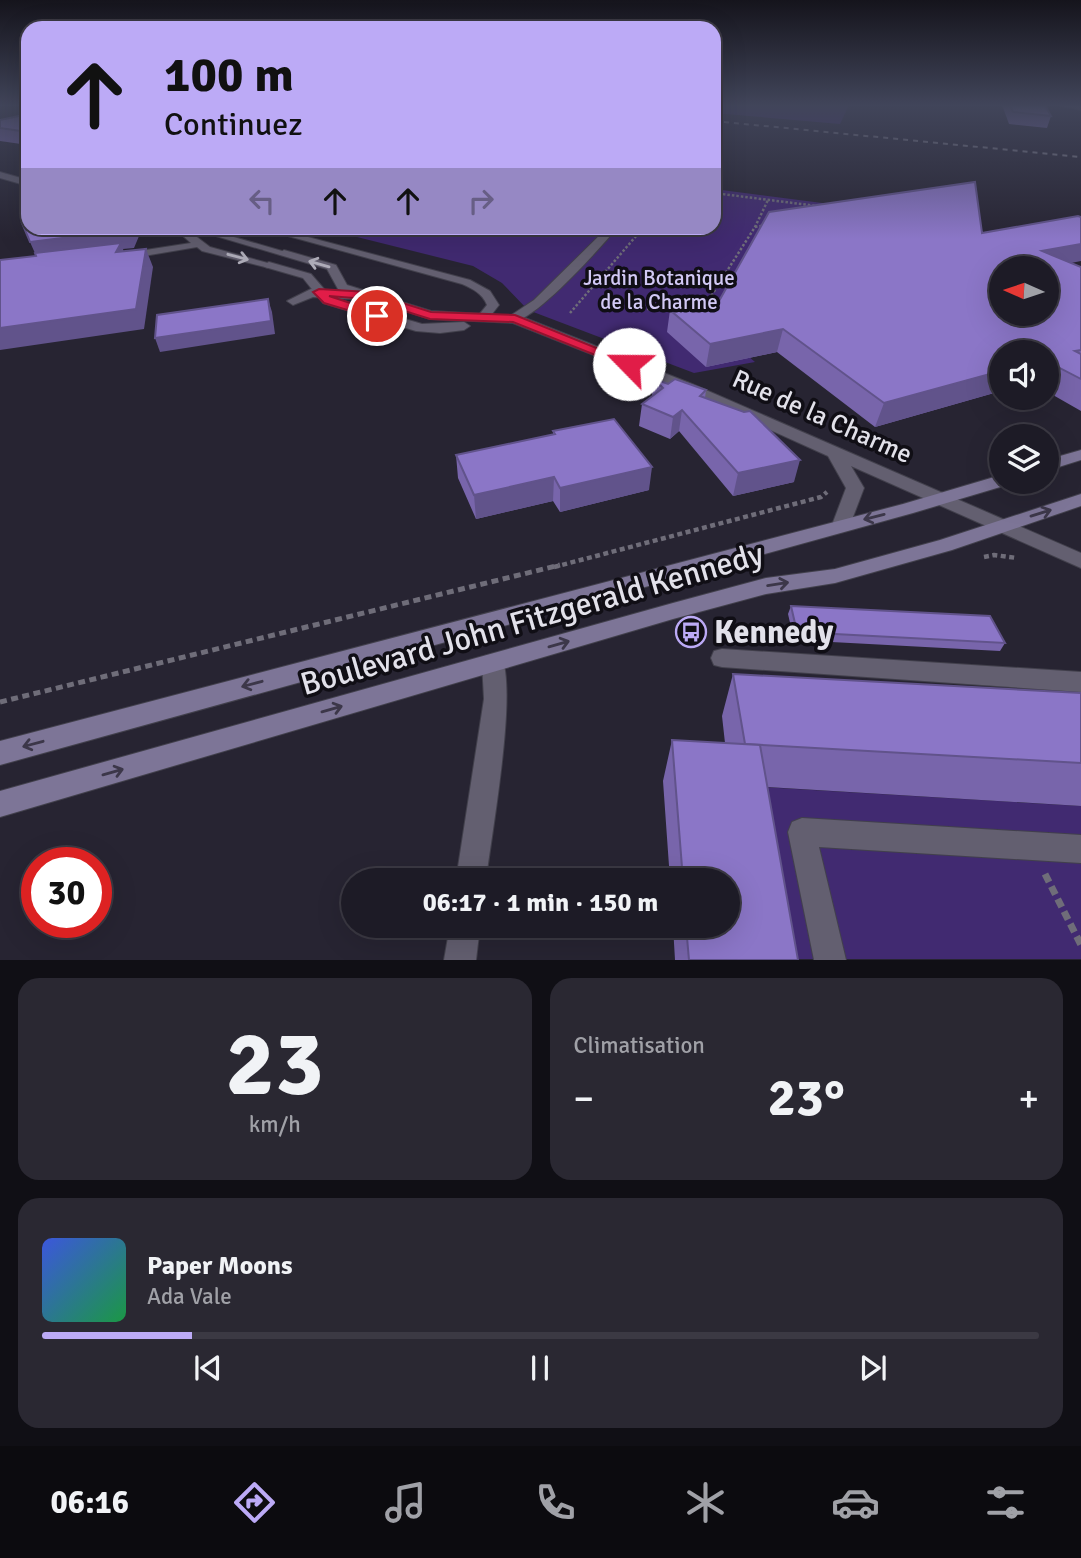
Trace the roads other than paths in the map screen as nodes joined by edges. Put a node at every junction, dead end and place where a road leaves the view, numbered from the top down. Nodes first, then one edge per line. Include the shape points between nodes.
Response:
1 (0, 175) edge
2 (21, 181) edge
3 (187, 235) edge
4 (219, 235) edge
5 (290, 235) edge
6 (605, 235) edge
7 (202, 246) junction
8 (117, 257) edge
9 (319, 292) junction
10 (368, 296) junction
11 (293, 301) dead end
12 (484, 316) junction
13 (515, 319) junction
14 (540, 328) junction
15 (834, 451) junction
16 (1081, 455) edge
17 (1059, 462) edge
18 (989, 484) edge
19 (940, 498) junction
20 (1081, 500) edge
21 (841, 525) junction
22 (1000, 525) junction
23 (1081, 561) edge
24 (722, 658) dead end
25 (493, 663) junction
26 (1081, 682) edge
27 (0, 752) edge
28 (0, 804) edge
29 (1081, 849) edge
30 (473, 868) edge
31 (463, 938) edge
32 (460, 960) edge
33 (830, 960) edge

1 - 2 street
3 - 7 street
10 -> 4 street, Rue de la Charme via 342,287 332,267
5 - 12 street via 466,282 490,297 493,305
6 - 13 street via 538,303
7 - 8 street
7 -> 9 street, Rue de la Charme via 307,276
9 - 10 street
9 - 11 street
9 - 14 street, Rue de la Charme via 327,300 421,328 489,324
10 - 12 street, Rue de la Charme via 430,315
12 - 13 street, Rue de la Charme
13 - 14 street, Rue de la Charme
14 - 15 street, Rue de la Charme
15 - 19 street, Rue de la Charme
15 - 21 street via 855,488
16 - 17 main road
18 - 19 main road, Boulevard John Fitzgerald Kennedy
19 -> 21 main road, Boulevard John Fitzgerald Kennedy
19 - 22 street, Rue de la Charme
22 -> 20 main road, Boulevard John Fitzgerald Kennedy
21 -> 27 main road, Boulevard John Fitzgerald Kennedy
22 - 23 street, Rue de la Charme
25 -> 22 main road, Boulevard John Fitzgerald Kennedy via 766,586 835,576
24 - 26 street
28 -> 25 main road, Boulevard John Fitzgerald Kennedy
25 - 30 street via 496,699
29 - 33 street via 802,832
31 - 32 street

